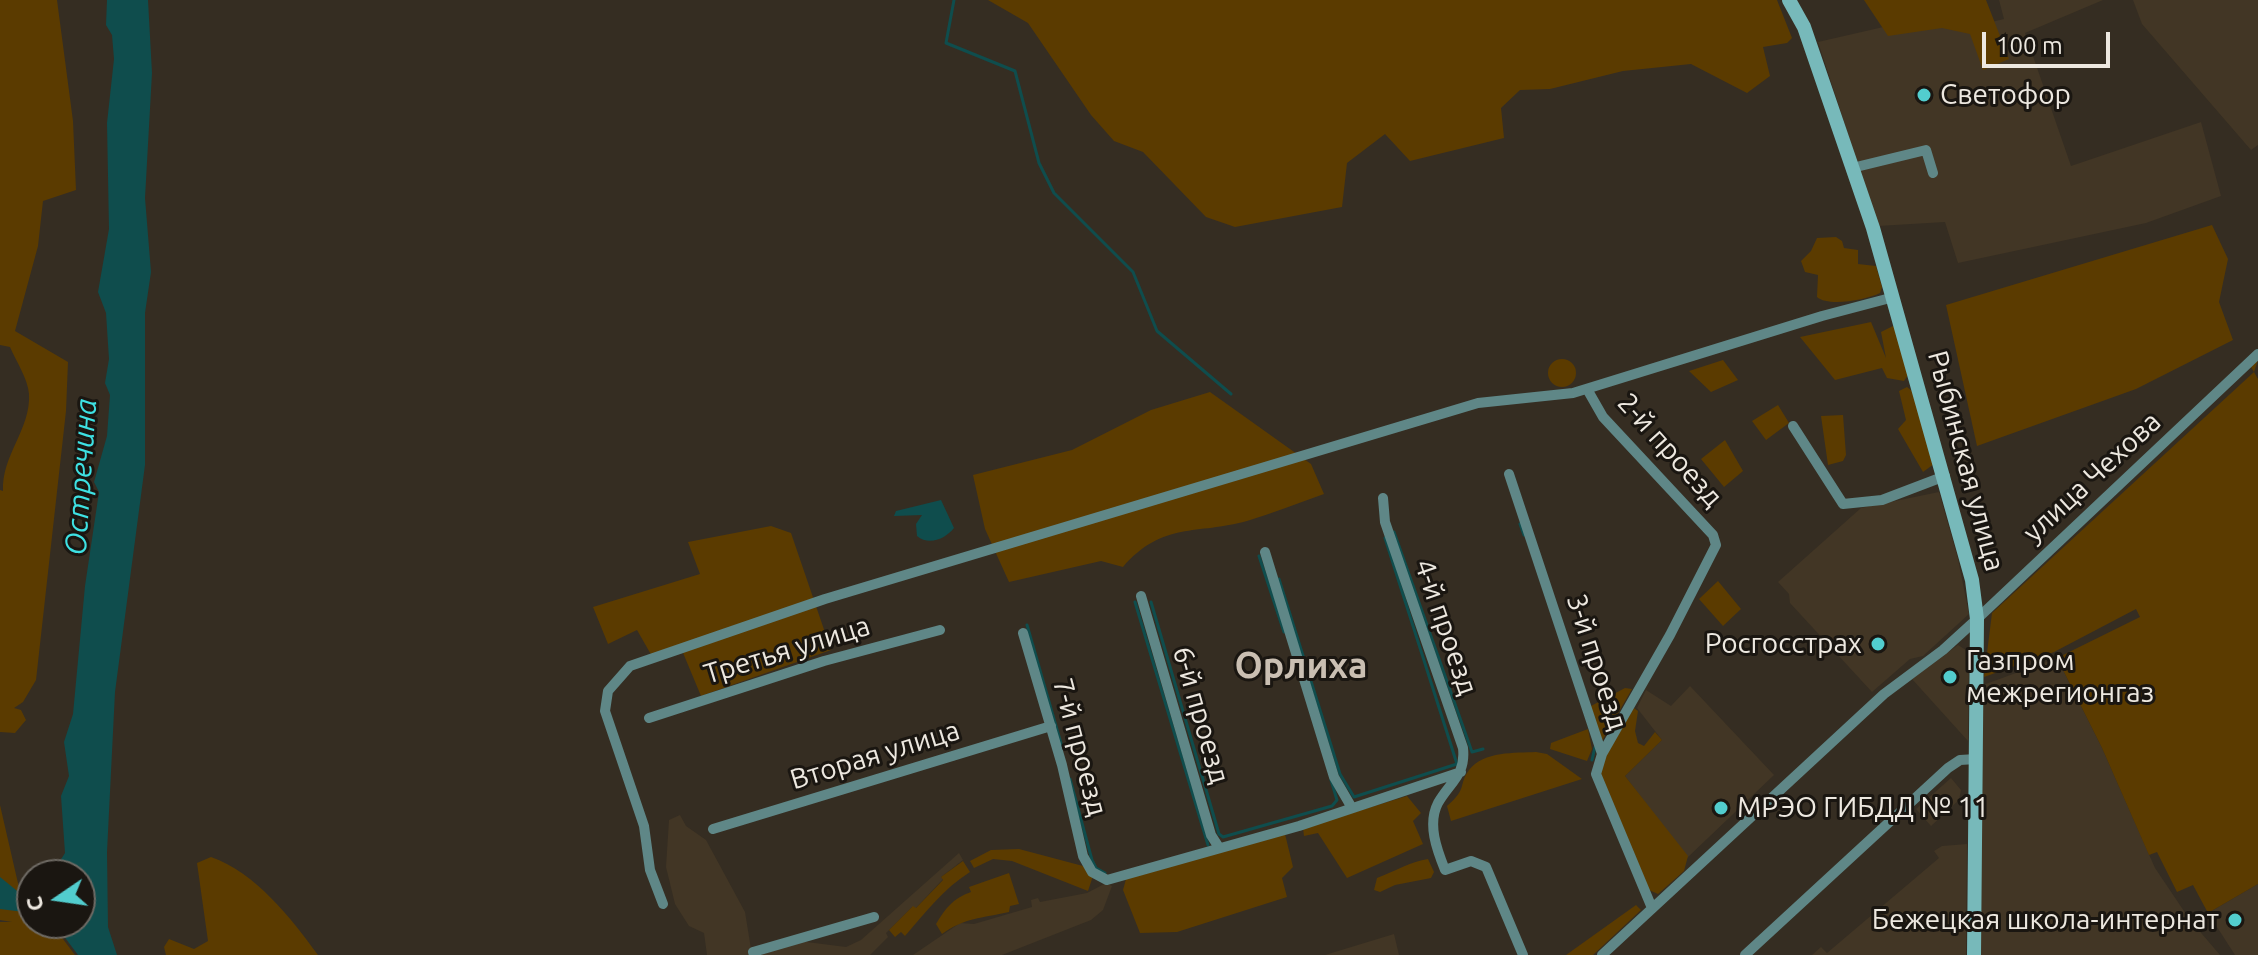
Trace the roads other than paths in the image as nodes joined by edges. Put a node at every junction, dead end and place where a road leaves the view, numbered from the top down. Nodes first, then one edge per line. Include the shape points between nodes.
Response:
1 (1789, 0) edge
2 (1852, 168) junction
3 (1933, 173) dead end
4 (1894, 297) junction
5 (2258, 354) edge
6 (1587, 389) junction
7 (1793, 426) dead end
8 (1509, 474) dead end
9 (1945, 476) junction
10 (1383, 498) dead end
11 (1265, 552) dead end
12 (1141, 596) dead end
13 (1977, 619) junction
14 (940, 630) dead end
15 (1023, 633) dead end
16 (649, 718) dead end
17 (1051, 726) junction
18 (1602, 754) junction
19 (1976, 759) junction
20 (1461, 772) junction
21 (1352, 808) junction
22 (713, 829) dead end
23 (1218, 846) junction
24 (663, 904) dead end
25 (1652, 908) junction
26 (874, 917) dead end
27 (753, 954) edge
28 (1523, 955) edge
29 (1602, 955) edge
30 (1745, 955) edge
31 (1974, 955) edge

1 - 2 main road, Рыбинская улица via 1804,27
2 - 3 street via 1926,150
2 - 4 main road, Рыбинская улица
4 - 6 street
4 - 9 main road, Рыбинская улица
5 - 13 street, улица Чехова
6 - 18 street, 2-й проезд via 1603,417 1713,535 1716,545
6 - 24 street via 1478,403 825,599 630,666 608,691 605,711 644,826 647,856
7 - 9 street via 1843,504 1882,500
8 - 18 street, 3-й проезд
9 - 13 main road, Рыбинская улица
10 - 20 street, 4-й проезд via 1385,522 1463,748
11 - 21 street via 1334,777
12 - 23 street, 6-й проезд
13 - 19 main road, Рыбинская улица
13 - 25 street, улица Чехова via 1884,694
14 - 16 street, Третья улица
15 - 17 street, 7-й проезд
17 - 22 street, Вторая улица
17 - 23 street, 7-й проезд via 1083,856 1092,872 1107,880
18 - 25 street, 3-й проезд via 1596,774
19 - 30 street via 1948,768
19 - 31 main road, Рыбинская улица
20 - 21 street
20 - 28 street via 1438,804 1432,824 1440,858 1445,870 1471,861 1486,867
21 - 23 street
25 - 29 street, улица Чехова
26 - 27 street

